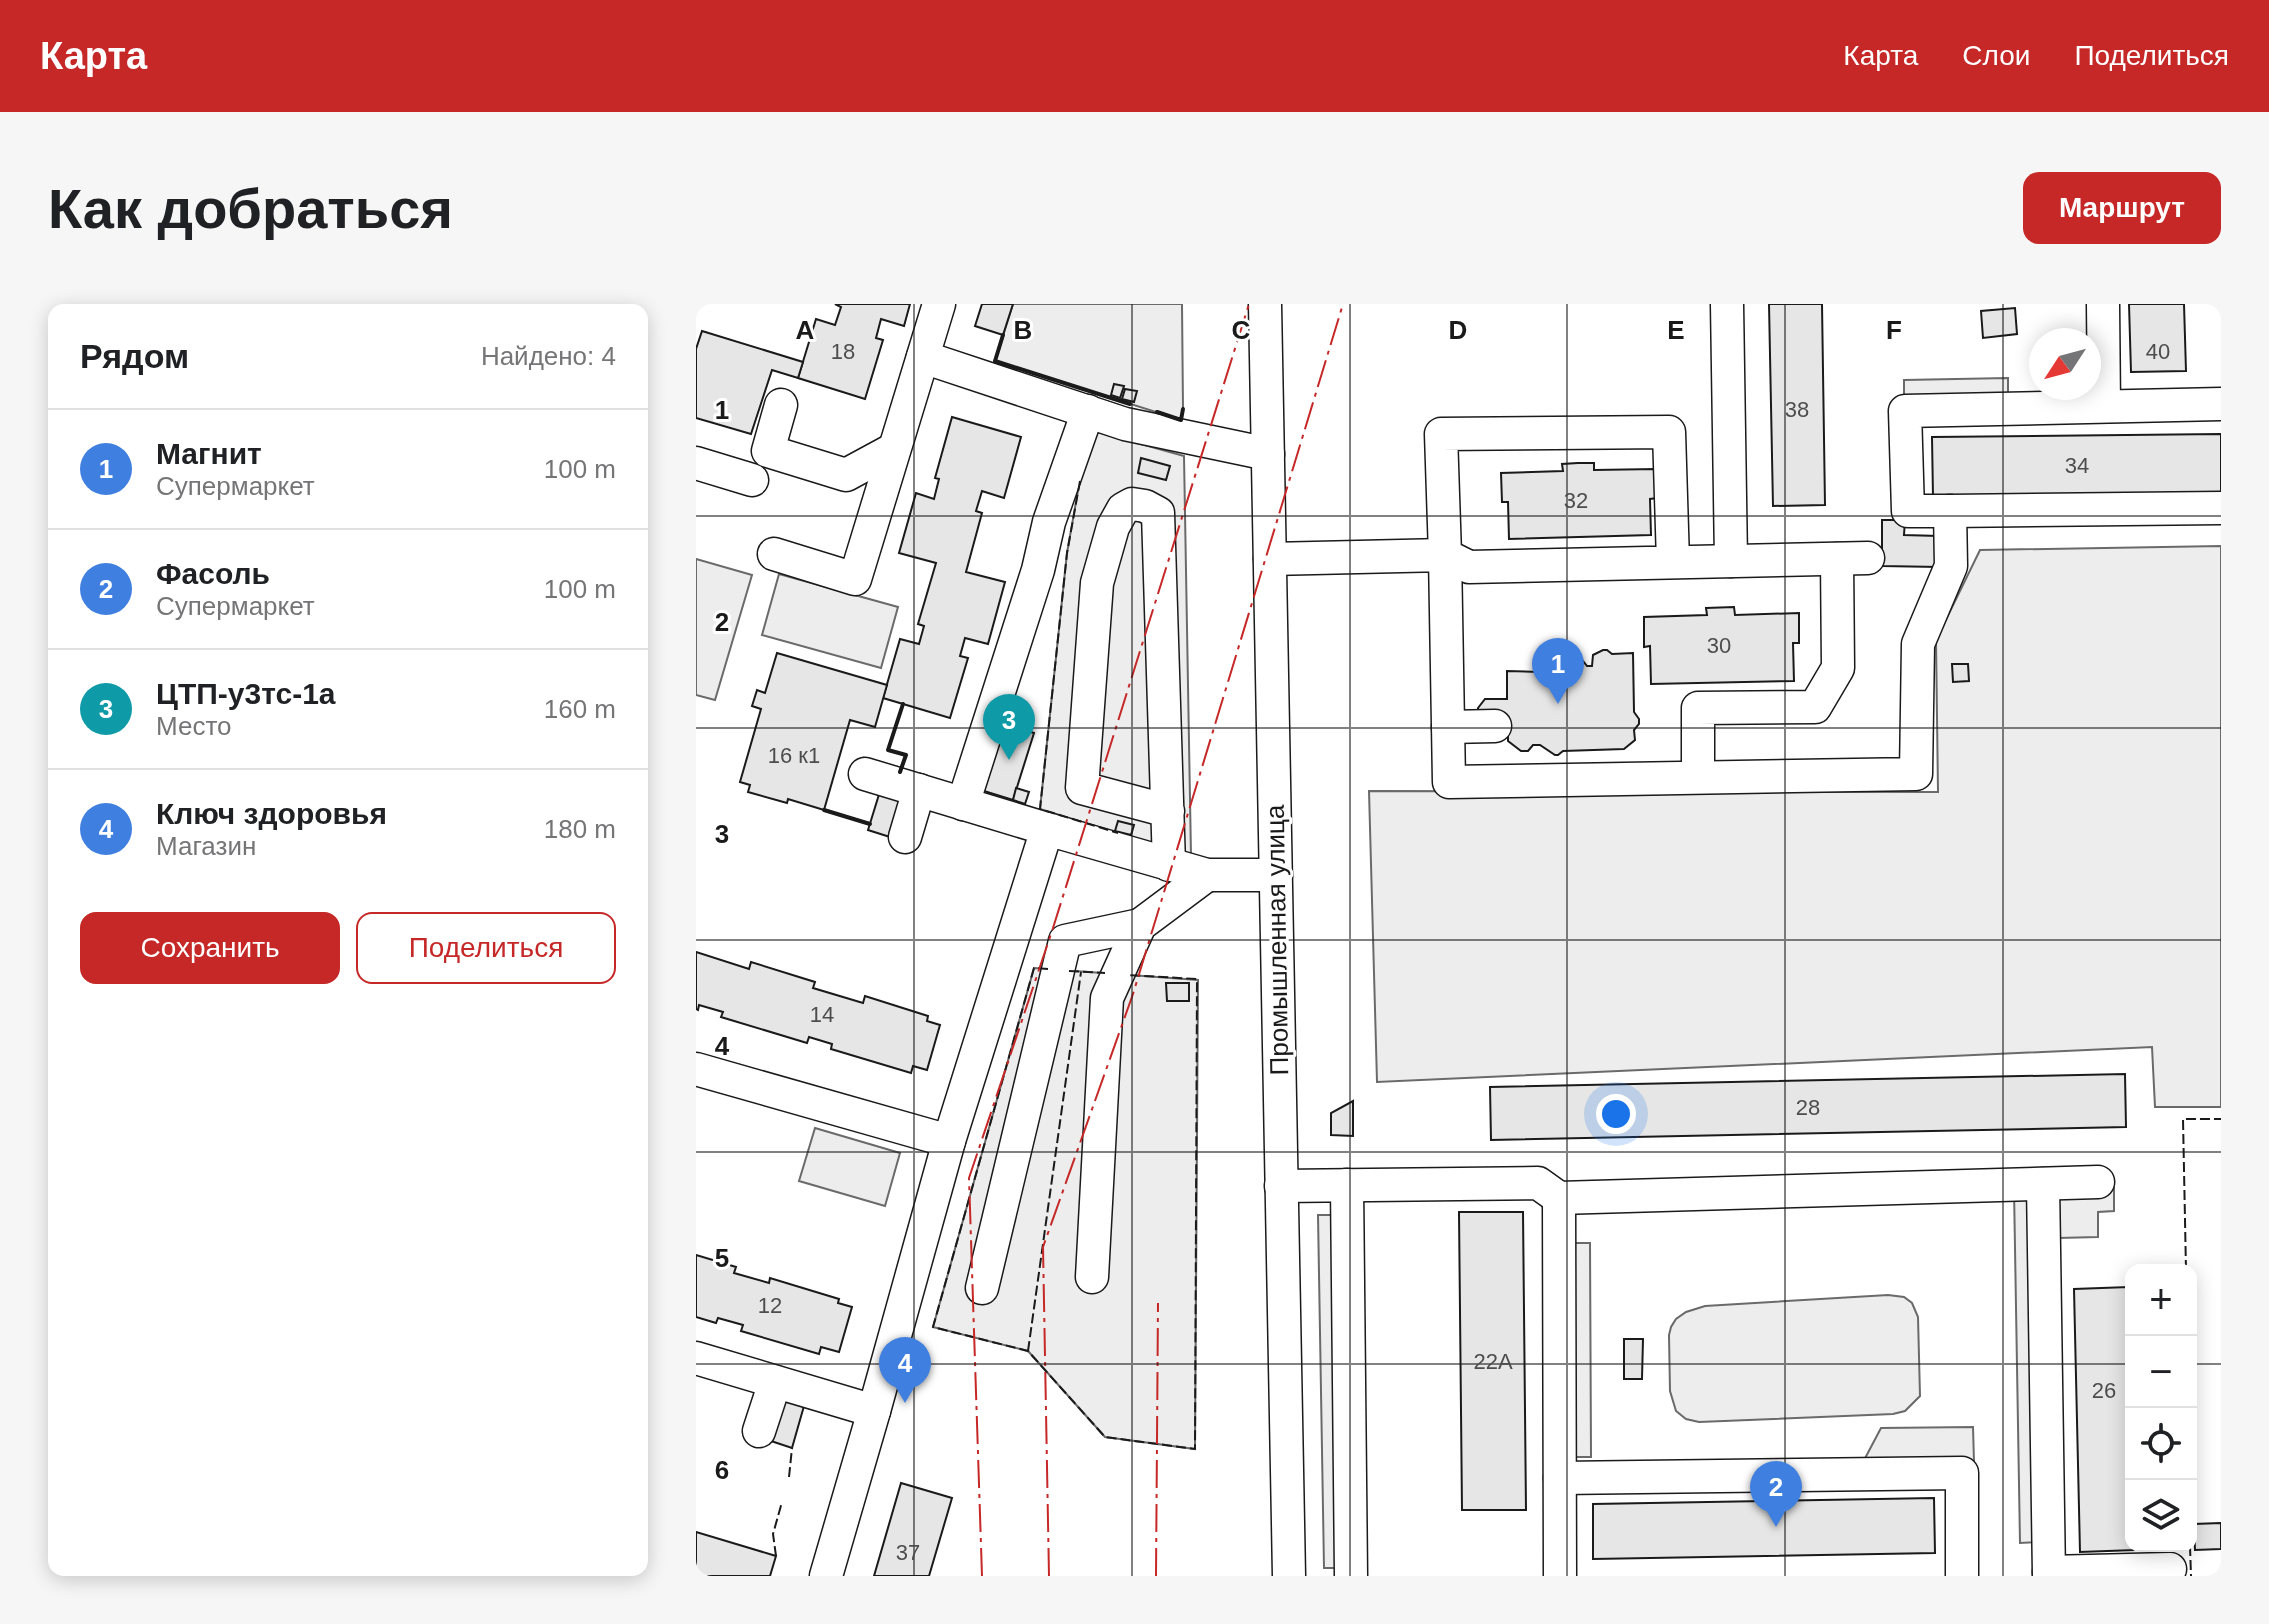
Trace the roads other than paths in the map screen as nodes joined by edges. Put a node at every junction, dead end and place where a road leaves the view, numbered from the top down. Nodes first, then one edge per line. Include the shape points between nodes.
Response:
1 (939, 304) edge
2 (1265, 304) edge
3 (1727, 304) edge
4 (2103, 304) edge
5 (923, 357) junction
6 (2221, 404) edge
7 (781, 405) dead end
8 (2104, 406) junction
9 (1088, 411) junction
10 (894, 449) junction
11 (1268, 454) junction
12 (696, 463) edge
13 (752, 480) dead end
14 (2221, 508) edge
15 (1950, 511) junction
16 (774, 554) dead end
17 (1445, 555) junction
18 (1270, 559) junction
19 (1731, 561) junction
20 (1673, 562) junction
21 (1495, 726) dead end
22 (1448, 727) junction
23 (865, 774) dead end
24 (1698, 777) junction
25 (919, 790) junction
26 (963, 804) junction
27 (1168, 811) junction
28 (1047, 829) junction
29 (905, 837) dead end
30 (1169, 865) junction
31 (1207, 875) junction
32 (1276, 875) junction
33 (1140, 925) junction
34 (1065, 941) junction
35 (1008, 951) junction
36 (696, 1069) edge
37 (949, 1141) junction
38 (2098, 1182) dead end
39 (2043, 1184) junction
40 (1347, 1185) junction
41 (1281, 1186) junction
42 (1559, 1198) junction
43 (1092, 1277) dead end
44 (982, 1288) dead end
45 (696, 1358) edge
46 (775, 1382) junction
47 (874, 1411) junction
48 (759, 1431) dead end
49 (1560, 1478) junction
50 (2170, 1564) edge
51 (2049, 1574) edge
52 (826, 1576) edge
53 (1289, 1576) edge
54 (1351, 1576) edge
55 (1560, 1576) edge
56 (1962, 1576) edge

1 - 5 street
2 - 11 street, Промышленная улица
3 - 19 street
4 - 8 street
5 - 9 street
5 - 10 street
6 - 8 street
7 - 10 street via 768,451 846,475
8 - 15 street via 1905,411 1908,511
9 - 11 street via 1125,424
9 - 26 street
10 - 16 street via 855,579
11 - 18 street, Промышленная улица
12 - 13 street
14 - 15 street
15 - 24 street via 1951,566 1918,644 1916,774
17 - 18 street
17 - 20 street via 1469,567
17 - 20 street via 1441,434 1669,432
17 - 22 street
18 - 32 street, Промышленная улица
19 - 20 street
19 - 24 street via 1852,558 1838,668 1815,707 1698,708
21 - 22 street
22 - 24 street via 1449,782
23 - 25 street
25 - 26 street
25 - 29 street
26 - 28 street
27 - 27 street via 1158,513 1132,504 1113,527 1097,583 1082,788
27 - 30 street
28 - 30 street
28 - 35 street
30 - 31 street
31 - 32 street
31 - 33 street
32 - 41 street, Промышленная улица
33 - 34 street
33 - 43 street via 1107,998
34 - 35 street
34 - 44 street
35 - 37 street
36 - 37 street
37 - 47 street
38 - 39 street
39 - 42 street
39 - 51 street
40 - 41 street
40 - 42 street via 1538,1183
40 - 54 street
41 - 53 street, Промышленная улица
42 - 49 street
45 - 46 street
46 - 47 street
46 - 48 street
47 - 52 street
49 - 55 street
49 - 56 street via 1962,1473
50 - 51 street

